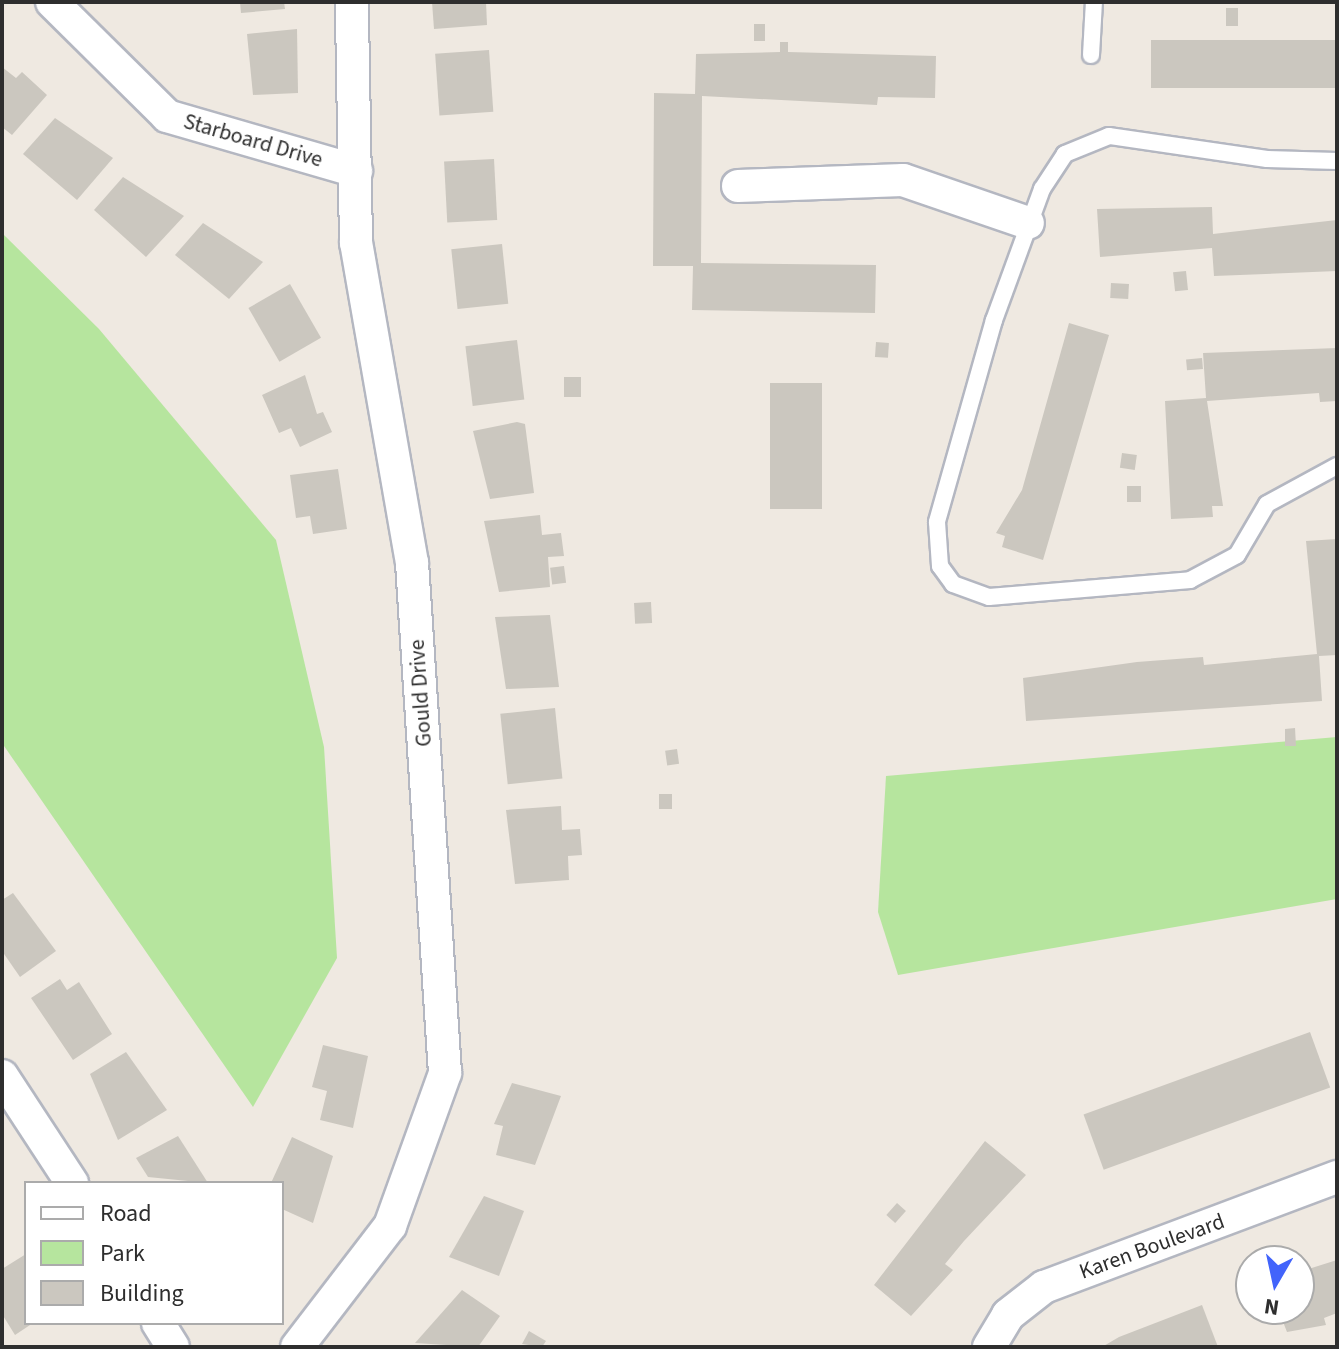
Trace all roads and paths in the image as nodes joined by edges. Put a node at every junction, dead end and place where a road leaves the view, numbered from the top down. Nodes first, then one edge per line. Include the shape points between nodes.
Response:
1 (52, 2) edge
2 (352, 2) edge
3 (1094, 2) edge
4 (1091, 55) dead end
5 (1337, 161) edge
6 (356, 171) junction
7 (738, 186) dead end
8 (1028, 223) junction
9 (1337, 466) edge
10 (2, 1076) edge
11 (1337, 1177) edge
12 (71, 1181) edge
13 (159, 1325) edge
14 (173, 1347) edge
15 (297, 1347) edge
16 (989, 1347) edge

1 - 6 street, Starboard Drive via 167,116
2 - 6 street, Gould Drive
3 - 4 lane
5 - 8 lane via 1096,138 1065,154
6 - 15 street, Gould Drive via 356,243 412,563 445,1073 390,1226
7 - 8 street via 903,180
8 - 9 lane via 937,522 940,566 953,584 989,597 1024,598 1190,580 1237,555 1267,504
10 - 12 street
11 - 16 street, Karen Boulevard via 1044,1287 1008,1315
13 - 14 street

